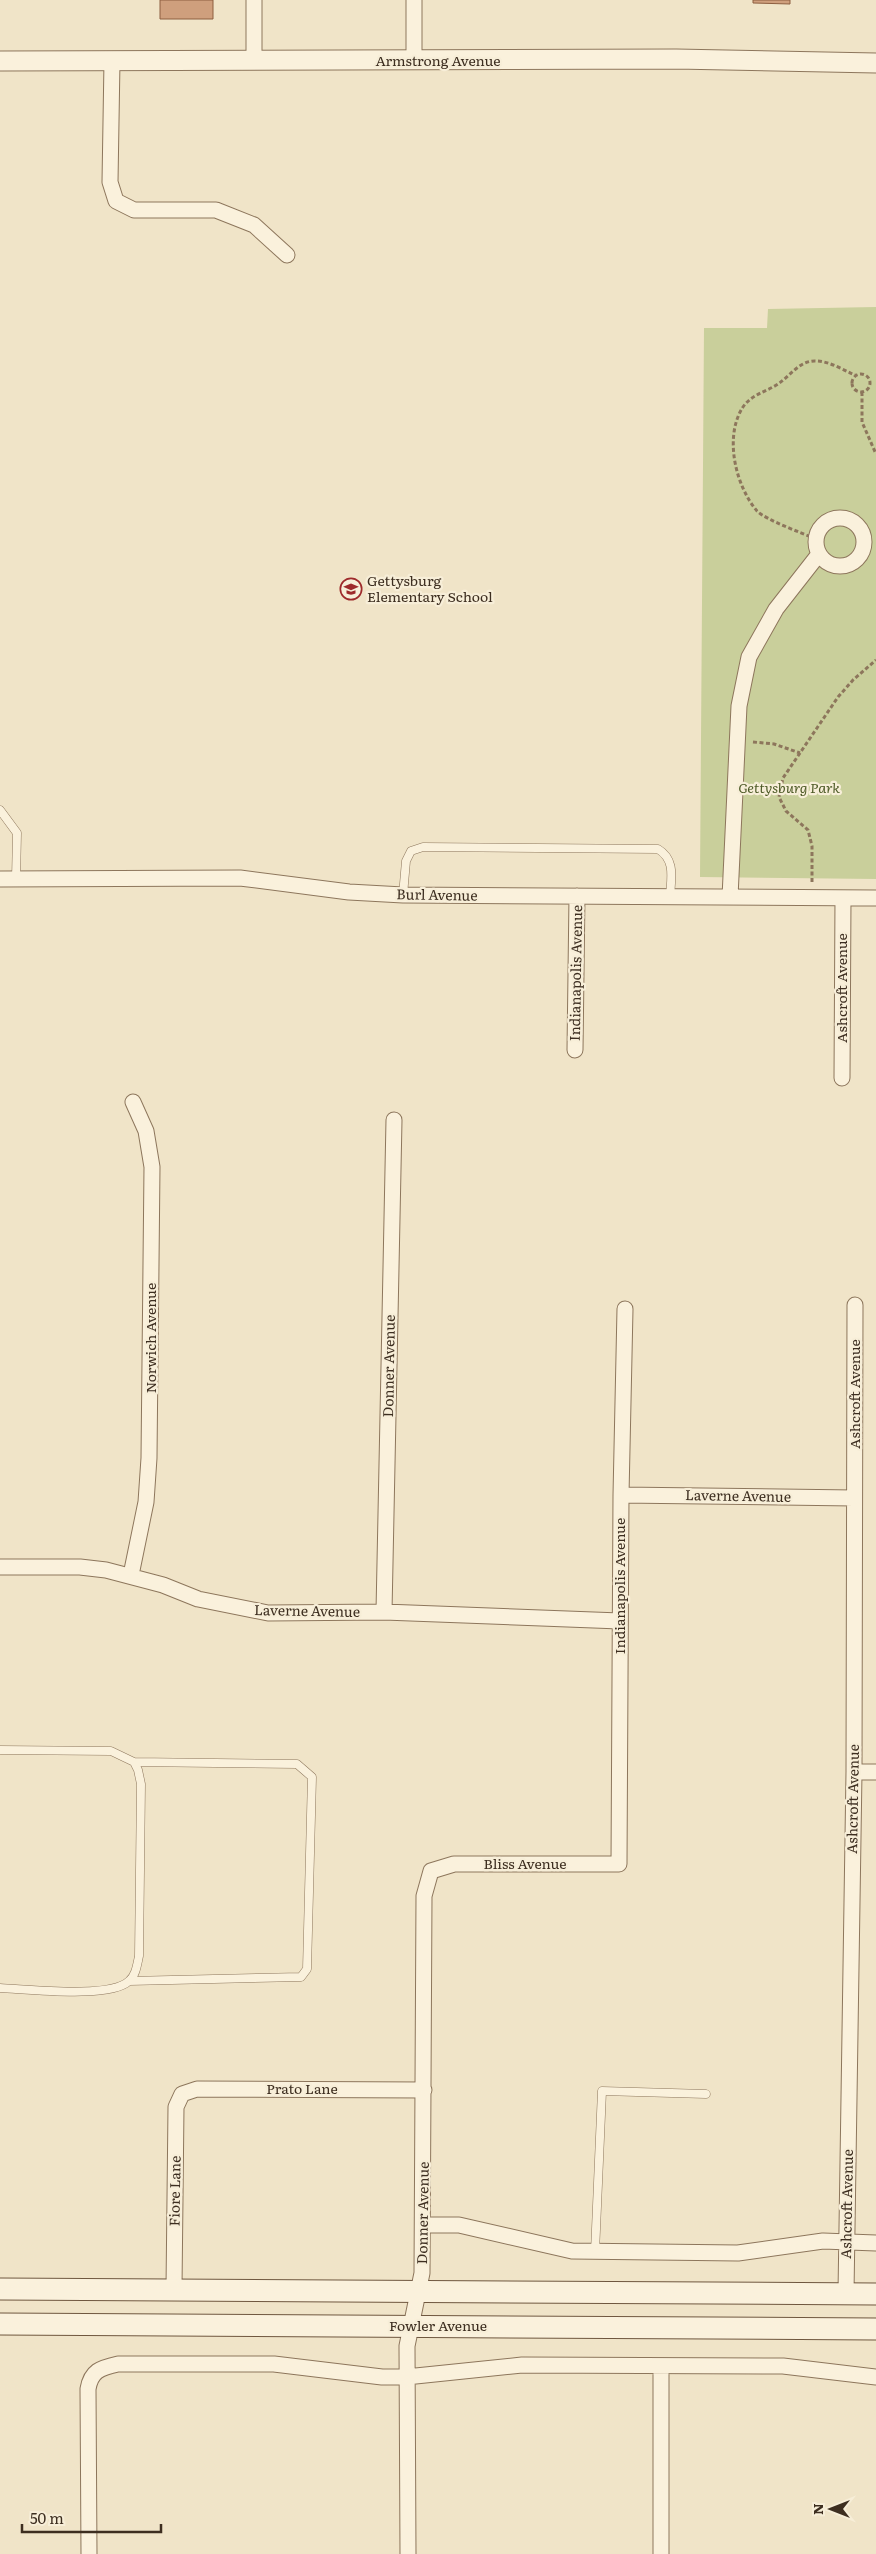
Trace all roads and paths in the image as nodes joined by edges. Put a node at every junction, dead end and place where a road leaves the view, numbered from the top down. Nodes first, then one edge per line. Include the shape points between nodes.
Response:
1 (254, 0) edge
2 (414, 0) edge
3 (0, 61) edge
4 (112, 61) junction
5 (254, 61) junction
6 (414, 61) junction
7 (876, 63) edge
8 (287, 255) dead end
9 (855, 375) junction
10 (870, 382) junction
11 (876, 382) edge
12 (862, 392) junction
13 (876, 454) edge
14 (816, 539) junction
15 (819, 554) junction
16 (876, 660) edge
17 (738, 740) junction
18 (800, 753) junction
19 (0, 810) edge
20 (0, 879) edge
21 (16, 879) junction
22 (403, 895) junction
23 (577, 896) junction
24 (670, 897) junction
25 (730, 897) junction
26 (812, 898) junction
27 (843, 898) junction
28 (876, 898) edge
29 (575, 1050) dead end
30 (842, 1078) dead end
31 (133, 1102) dead end
32 (394, 1120) dead end
33 (855, 1305) dead end
34 (626, 1309) dead end
35 (621, 1495) junction
36 (854, 1498) junction
37 (0, 1567) edge
38 (131, 1575) junction
39 (384, 1612) junction
40 (620, 1621) junction
41 (0, 1750) edge
42 (134, 1762) junction
43 (854, 1772) junction
44 (876, 1772) edge
45 (619, 1864) joint
46 (431, 1871) joint
47 (129, 1981) junction
48 (0, 1988) edge
49 (424, 2090) junction
50 (182, 2094) joint
51 (706, 2094) dead end
52 (423, 2225) junction
53 (846, 2241) junction
54 (876, 2242) edge
55 (595, 2252) junction
56 (0, 2289) edge
57 (174, 2289) junction
58 (418, 2292) junction
59 (846, 2294) junction
60 (876, 2294) edge
61 (0, 2324) edge
62 (410, 2326) junction
63 (876, 2329) edge
64 (662, 2366) junction
65 (406, 2377) junction
66 (876, 2377) edge
67 (90, 2554) edge
68 (408, 2554) edge
69 (661, 2554) edge

1 - 5 street
2 - 6 street
3 - 4 street, Armstrong Avenue
4 - 5 street, Armstrong Avenue
4 - 8 street via 110,182 116,201 134,210 216,210 254,225
5 - 6 street, Armstrong Avenue
6 - 7 street, Armstrong Avenue via 676,59
9 - 10 path via 863,374
9 - 12 path via 852,387
9 - 14 path via 825,362 814,360 800,364 790,375 757,394 744,406 735,427 734,452 740,481 758,512
10 - 11 path
10 - 12 path via 869,388
12 - 13 path via 862,422
14 - 15 street
14 - 15 street via 823,525 837,518 852,521 863,533 864,549 854,562 831,565
15 - 17 street via 776,609 750,657 739,706
16 - 18 path via 838,697
17 - 18 path via 774,744
17 - 25 street
18 - 26 path via 783,778 779,797 786,811 808,830 812,846
19 - 21 lane via 17,833
20 - 21 street, Burl Avenue
21 - 22 street, Burl Avenue via 240,878 349,892
22 - 23 street, Burl Avenue
22 - 24 lane via 406,861 411,851 423,847 658,849 667,855 671,864
23 - 24 street, Burl Avenue
23 - 29 street, Indianapolis Avenue
24 - 25 street, Burl Avenue
25 - 26 street, Burl Avenue
26 - 27 street, Burl Avenue
27 - 28 street, Burl Avenue
27 - 30 street, Ashcroft Avenue
31 - 38 street, Norwich Avenue via 146,1132 152,1167 149,1458 146,1502
32 - 39 street, Donner Avenue
33 - 36 street, Ashcroft Avenue
34 - 35 street, Indianapolis Avenue
35 - 36 street, Laverne Avenue
35 - 40 street, Indianapolis Avenue
36 - 43 street, Ashcroft Avenue
37 - 38 street, Laverne Avenue via 80,1567
38 - 39 street, Laverne Avenue via 198,1599 268,1613
39 - 40 street, Laverne Avenue
40 - 45 street, Indianapolis Avenue
41 - 42 lane via 111,1751
42 - 47 lane via 141,1784 139,1956
42 - 47 lane via 297,1764 312,1777 312,1787 307,1969 301,1977
43 - 44 street
43 - 53 street, Ashcroft Avenue
45 - 46 street, Bliss Avenue via 454,1864
46 - 49 street, Donner Avenue via 424,1896
47 - 48 lane via 101,1992
49 - 50 street, Prato Lane via 197,2089
49 - 52 street, Donner Avenue
50 - 57 street, Fiore Lane via 176,2108
51 - 55 lane via 602,2091
52 - 55 street via 459,2226 572,2251
52 - 58 street, Donner Avenue via 422,2273
53 - 54 street
53 - 55 street via 823,2241 738,2253
53 - 59 street, Ashcroft Avenue
56 - 57 main road
57 - 58 main road
58 - 59 main road
58 - 62 street, Donner Avenue
59 - 60 main road
61 - 62 main road, Fowler Avenue
62 - 63 main road, Fowler Avenue
62 - 65 street, Donner Avenue
64 - 65 street via 522,2365
64 - 66 street via 783,2366
64 - 69 street
65 - 67 street via 274,2364 118,2364 95,2370 89,2379 88,2390
65 - 68 street, Donner Avenue

